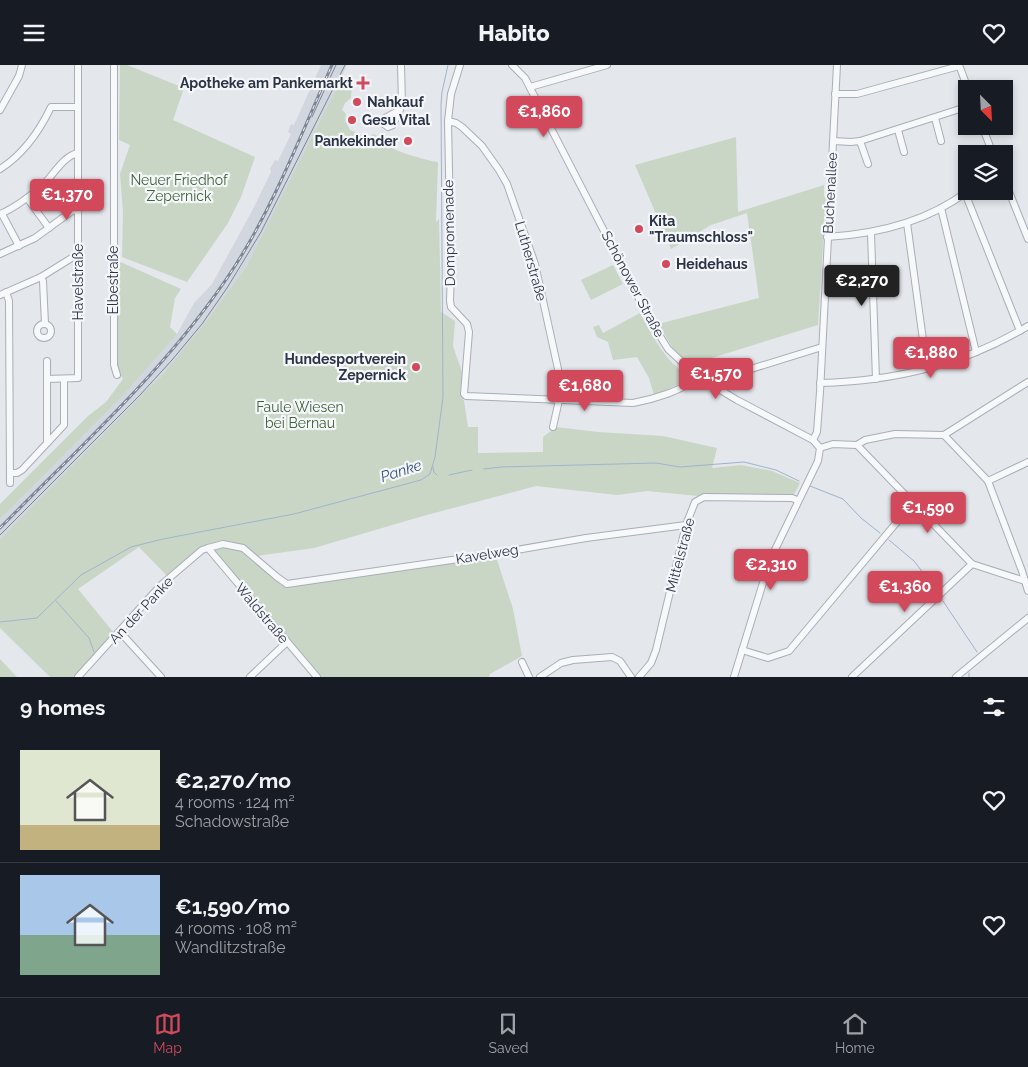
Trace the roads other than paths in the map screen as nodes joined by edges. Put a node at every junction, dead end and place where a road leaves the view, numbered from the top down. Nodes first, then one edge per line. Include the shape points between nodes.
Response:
1 (22, 65) edge
2 (78, 65) edge
3 (114, 65) edge
4 (401, 65) edge
5 (460, 65) edge
6 (512, 65) edge
7 (607, 65) edge
8 (837, 65) edge
9 (959, 65) edge
10 (594, 67) edge
11 (965, 80) edge
12 (530, 87) junction
13 (835, 94) junction
14 (78, 107) junction
15 (0, 110) edge
16 (400, 110) dead end
17 (958, 110) edge
18 (935, 118) junction
19 (448, 121) junction
20 (898, 130) junction
21 (833, 141) junction
22 (860, 141) junction
23 (941, 141) dead end
24 (904, 152) dead end
25 (78, 153) junction
26 (868, 164) dead end
27 (0, 169) edge
28 (958, 197) edge
29 (28, 198) junction
30 (969, 200) edge
31 (1012, 200) edge
32 (941, 208) junction
33 (78, 210) junction
34 (1, 214) edge
35 (907, 223) junction
36 (50, 228) junction
37 (871, 233) junction
38 (827, 237) junction
39 (1028, 239) edge
40 (19, 246) junction
41 (1, 251) edge
42 (78, 254) junction
43 (41, 277) junction
44 (3, 293) edge
45 (45, 324) dead end
46 (1028, 326) edge
47 (1020, 331) junction
48 (822, 347) junction
49 (976, 352) junction
50 (46, 361) dead end
51 (927, 369) junction
52 (117, 375) dead end
53 (697, 376) junction
54 (47, 379) junction
55 (64, 379) junction
56 (876, 379) junction
57 (1028, 382) edge
58 (820, 383) junction
59 (712, 385) junction
60 (559, 400) junction
61 (553, 427) dead end
62 (944, 435) junction
63 (47, 443) junction
64 (817, 444) junction
65 (857, 445) junction
66 (1028, 462) edge
67 (10, 473) junction
68 (988, 481) junction
69 (10, 483) dead end
70 (798, 500) junction
71 (912, 504) junction
72 (686, 525) junction
73 (208, 548) junction
74 (972, 564) junction
75 (1026, 581) edge
76 (1028, 591) edge
77 (1028, 618) edge
78 (120, 632) junction
79 (287, 642) junction
80 (742, 649) junction
81 (522, 662) dead end
82 (78, 677) edge
83 (161, 677) edge
84 (250, 677) edge
85 (317, 677) edge
86 (529, 677) edge
87 (540, 677) edge
88 (631, 677) edge
89 (639, 677) edge
90 (734, 677) edge
91 (852, 677) edge
92 (956, 677) edge

1 - 15 street
2 - 14 street, Havelstraße
3 - 52 street, Elbestraße via 114,365
4 - 16 street
5 - 19 street, Dompromenade via 450,94
6 - 12 street, Schönower Straße
7 - 10 street
8 - 13 street, Buchenallee
9 - 11 street
9 - 13 street via 857,94
10 - 12 street
12 - 53 street, Schönower Straße via 650,320 668,349
13 - 21 street, Buchenallee
14 - 25 street, Havelstraße
14 - 27 street via 51,107 32,141
17 - 18 street
18 - 20 street
18 - 23 street
19 - 60 street, Lutherstraße via 462,127 482,146 507,184 535,264 558,369
19 - 60 street, Dompromenade via 450,301 469,332 464,394
20 - 22 street
20 - 24 street
21 - 22 street
21 - 38 street, Buchenallee
22 - 26 street
25 - 29 street via 69,155 51,178
25 - 33 street, Havelstraße
28 - 32 street
29 - 34 street
29 - 36 street
30 - 47 street
31 - 39 street
32 - 35 street
32 - 49 street
33 - 36 street
33 - 42 street, Havelstraße
34 - 40 street
35 - 37 street
35 - 51 street
36 - 40 street
37 - 38 street
37 - 56 street
38 - 48 street, Buchenallee
40 - 41 street
42 - 43 street
42 - 55 street, Havelstraße via 78,378
43 - 44 street
43 - 45 street
44 - 67 street via 9,301
46 - 47 street
47 - 49 street
48 - 58 street, Buchenallee
48 - 59 street via 722,377
49 - 51 street
50 - 54 street
51 - 56 street
53 - 59 street, Schönower Straße
53 - 60 street via 692,382 652,400 633,403
54 - 55 street
54 - 63 street
55 - 63 street via 64,425
56 - 58 street
57 - 62 street
58 - 64 street, Buchenallee
59 - 64 street, Schönower Straße
60 - 61 street, Lutherstraße
62 - 65 street via 895,434 865,440
62 - 68 street
63 - 67 street via 22,470
64 - 65 street
64 - 70 street, Buchenallee via 818,461
65 - 71 street
66 - 68 street
67 - 69 street
68 - 75 street
70 - 72 street, Mittelstraße via 699,498
70 - 80 street, Buchenallee via 770,560
71 - 74 street
71 - 80 street via 790,651 768,657
72 - 73 street, Kavelweg via 287,584 243,548 223,544
72 - 89 street, Mittelstraße via 656,650 651,663
73 - 78 street, An der Panke via 161,585
73 - 79 street, Waldstraße
74 - 75 street
74 - 91 street
75 - 76 street
77 - 92 street
78 - 82 street, An der Panke
78 - 83 street
79 - 84 street
79 - 85 street, Waldstraße
80 - 90 street, Buchenallee
81 - 86 street
87 - 88 street via 561,663 612,657 620,661

